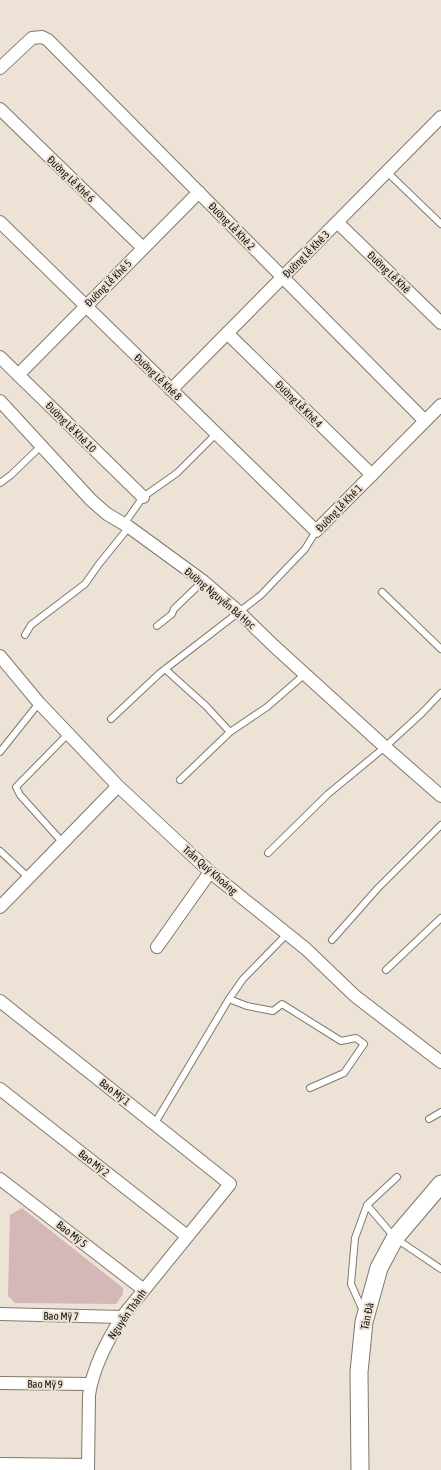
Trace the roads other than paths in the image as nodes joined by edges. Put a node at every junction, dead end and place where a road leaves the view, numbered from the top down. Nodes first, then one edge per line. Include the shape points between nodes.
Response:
1 (0, 68) edge
2 (0, 109) edge
3 (441, 117) edge
4 (387, 172) junction
5 (199, 192) junction
6 (0, 222) edge
7 (338, 222) junction
8 (441, 224) edge
9 (142, 248) junction
10 (282, 278) junction
11 (86, 306) junction
12 (441, 323) edge
13 (227, 333) junction
14 (0, 357) edge
15 (18, 375) junction
16 (171, 390) junction
17 (0, 401) edge
18 (441, 405) edge
19 (426, 421) junction
20 (216, 434) junction
21 (42, 445) junction
22 (372, 475) junction
23 (0, 483) edge
24 (142, 497) junction
25 (126, 526) junction
26 (316, 531) junction
27 (203, 581) junction
28 (382, 592) dead end
29 (239, 612) junction
30 (157, 626) dead end
31 (25, 635) dead end
32 (441, 649) edge
33 (0, 658) edge
34 (165, 669) junction
35 (305, 674) junction
36 (441, 693) edge
37 (39, 703) junction
38 (111, 719) dead end
39 (230, 732) junction
40 (68, 734) junction
41 (385, 747) junction
42 (0, 752) edge
43 (180, 780) dead end
44 (118, 786) junction
45 (441, 796) edge
46 (441, 824) edge
47 (63, 843) junction
48 (0, 851) edge
49 (268, 853) dead end
50 (210, 872) junction
51 (29, 878) junction
52 (0, 907) edge
53 (441, 918) edge
54 (287, 934) junction
55 (332, 940) dead end
56 (157, 946) dead end
57 (386, 970) dead end
58 (229, 999) junction
59 (0, 1002) edge
60 (441, 1062) edge
61 (310, 1088) dead end
62 (0, 1089) edge
63 (441, 1112) edge
64 (429, 1119) dead end
65 (154, 1124) junction
66 (397, 1177) dead end
67 (0, 1179) edge
68 (230, 1184) joint
69 (441, 1184) edge
70 (367, 1205) junction
71 (187, 1236) junction
72 (395, 1238) junction
73 (441, 1269) edge
74 (144, 1290) junction
75 (0, 1314) edge
76 (122, 1317) junction
77 (364, 1322) junction
78 (0, 1383) edge
79 (90, 1384) junction
80 (0, 1464) edge
81 (88, 1467) edge
82 (360, 1470) edge

1 - 5 street, Đường Lễ Khê 2 via 27,41 37,36 48,40
2 - 9 street, Đường Lễ Khê 6
3 - 4 street, Đường Lễ Khê 3
4 - 7 street, Đường Lễ Khê 3
4 - 8 lane
5 - 9 street, Đường Lễ Khê 5
5 - 10 street, Đường Lễ Khê 2
6 - 11 street, Đường Lễ Khê 8
7 - 10 street, Đường Lễ Khê 3
7 - 12 street, Đường Lễ Khê
9 - 11 street, Đường Lễ Khê 5
10 - 13 street, Đường Lễ Khê 3
10 - 19 street, Đường Lễ Khê 2
11 - 15 street, Đường Lễ Khê 5
11 - 16 street, Đường Lễ Khê 8
13 - 16 street, Đường Lễ Khê 3
13 - 22 street, Đường Lễ Khê 4
14 - 15 street, Đường Lễ Khê 10
15 - 24 street, Đường Lễ Khê 10
16 - 20 street, Đường Lễ Khê 8
17 - 21 street, Đường Nguyễn Bá Học
18 - 19 street, Đường Lễ Khê 1
19 - 22 street, Đường Lễ Khê 1
20 - 24 lane via 177,473
20 - 26 street, Đường Lễ Khê 8
21 - 23 lane
21 - 25 street, Đường Nguyễn Bá Học via 91,500
22 - 26 street, Đường Lễ Khê 1
24 - 25 lane
25 - 27 street, Đường Nguyễn Bá Học
25 - 31 lane via 85,584 31,625
26 - 29 lane, Đường Lễ Khê 1 via 305,549 261,595
27 - 29 street, Đường Nguyễn Bá Học
27 - 30 lane
28 - 32 lane
29 - 34 lane, Đường Lễ Khê 1
29 - 35 street, Đường Nguyễn Bá Học
33 - 37 street, Trần Quý Khoáng
34 - 38 lane, Đường Lễ Khê 1
34 - 39 lane
35 - 39 lane via 267,707
35 - 41 street, Đường Nguyễn Bá Học
36 - 41 lane
37 - 40 street, Trần Quý Khoáng
37 - 42 lane
39 - 43 lane
40 - 44 street, Trần Quý Khoáng
40 - 47 lane via 16,787 20,795
41 - 45 street, Đường Nguyễn Bá Học
41 - 49 lane via 328,794
44 - 47 street
44 - 50 street, Trần Quý Khoáng
46 - 55 lane via 378,888
47 - 51 street
48 - 51 lane
50 - 54 street, Trần Quý Khoáng
50 - 56 street
51 - 52 street
53 - 57 lane
54 - 58 lane via 243,979
54 - 60 street, Trần Quý Khoáng via 355,996
58 - 61 lane via 247,1006 273,1011 282,1004 341,1042 356,1038 364,1044 344,1073
58 - 65 lane
59 - 65 street, Bao Mỹ 1
62 - 71 street, Bao Mỹ 2
63 - 64 lane
65 - 68 street, Bao Mỹ 1
66 - 70 lane
67 - 74 street, Bao Mỹ 5
68 - 71 street, Nguyễn Thành
69 - 72 main road, Tản Đà
70 - 72 lane
70 - 77 lane via 355,1238 351,1284 362,1309
71 - 74 street, Nguyễn Thành
72 - 73 lane
72 - 77 main road, Tản Đà via 379,1268
74 - 76 street, Nguyễn Thành
75 - 76 street, Bao Mỹ 7
76 - 79 street, Nguyễn Thành via 99,1360
77 - 82 main road, Tản Đà via 359,1372
78 - 79 street, Bao Mỹ 9
79 - 81 street, Nguyễn Thành
80 - 81 street

